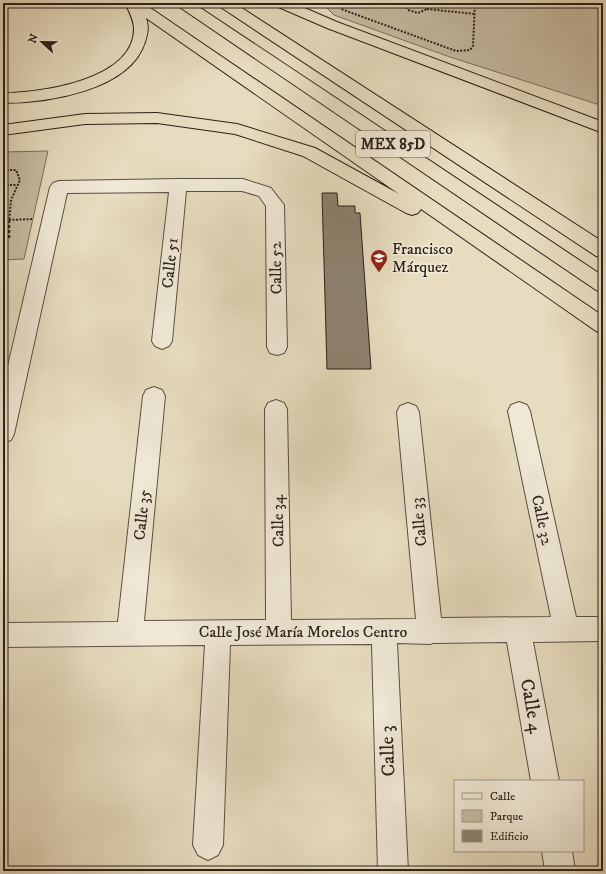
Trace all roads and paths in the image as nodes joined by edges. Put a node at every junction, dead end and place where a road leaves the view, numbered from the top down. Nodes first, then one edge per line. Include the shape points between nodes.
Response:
1 (133, 3) edge
2 (183, 3) edge
3 (224, 3) edge
4 (282, 3) edge
5 (306, 3) edge
6 (339, 3) edge
7 (390, 3) edge
8 (413, 3) edge
9 (420, 3) edge
10 (475, 3) edge
11 (408, 8) junction
12 (427, 9) junction
13 (475, 14) junction
14 (332, 25) junction
15 (3, 98) edge
16 (558, 110) junction
17 (603, 124) edge
18 (603, 128) edge
19 (3, 130) edge
20 (3, 170) edge
21 (3, 185) edge
22 (19, 185) junction
23 (178, 185) junction
24 (9, 238) dead end
25 (603, 251) edge
26 (524, 271) junction
27 (603, 285) edge
28 (603, 326) edge
29 (162, 340) dead end
30 (277, 347) dead end
31 (154, 396) dead end
32 (276, 409) dead end
33 (519, 411) dead end
34 (408, 412) dead end
35 (4, 425) edge
36 (603, 629) edge
37 (566, 630) junction
38 (518, 631) junction
39 (384, 632) junction
40 (430, 632) junction
41 (130, 633) junction
42 (218, 633) junction
43 (279, 633) junction
44 (3, 635) edge
45 (544, 780) edge
46 (208, 845) dead end
47 (557, 852) edge
48 (393, 871) edge
49 (560, 871) edge

1 - 15 highway via 140,21 139,41 133,52 110,73 64,92
1 - 26 highway
2 - 27 highway, MEX 85D
3 - 25 highway, MEX 85D
4 - 14 highway
5 - 14 highway
6 - 13 path via 341,9 456,51 470,50 473,46
7 - 11 path
8 - 11 path
9 - 12 path
10 - 13 path
11 - 12 path via 419,13
12 - 13 path
14 - 16 highway
16 - 17 highway
16 - 18 highway
19 - 26 highway via 85,119 157,118 237,129 309,152
20 - 22 path via 16,170
21 - 22 path
22 - 24 path via 11,200 13,206
23 - 29 street, Calle 51
23 - 30 street, Calle 52 via 243,185 265,192 275,205
23 - 35 street via 59,187
26 - 28 highway
31 - 41 street, Calle 35
32 - 43 street, Calle 34
33 - 37 street, Calle 32
34 - 40 street, Calle 33
36 - 37 street, Calle José María Morelos Centro
37 - 38 street, Calle José María Morelos Centro
38 - 40 street, Calle José María Morelos Centro
38 - 45 street, Calle 4
39 - 40 street, Calle José María Morelos Centro
39 - 43 street, Calle José María Morelos Centro
39 - 48 street, Calle 3
41 - 42 street, Calle José María Morelos Centro
41 - 44 street, Calle José María Morelos Centro
42 - 43 street, Calle José María Morelos Centro
42 - 46 street
47 - 49 street

